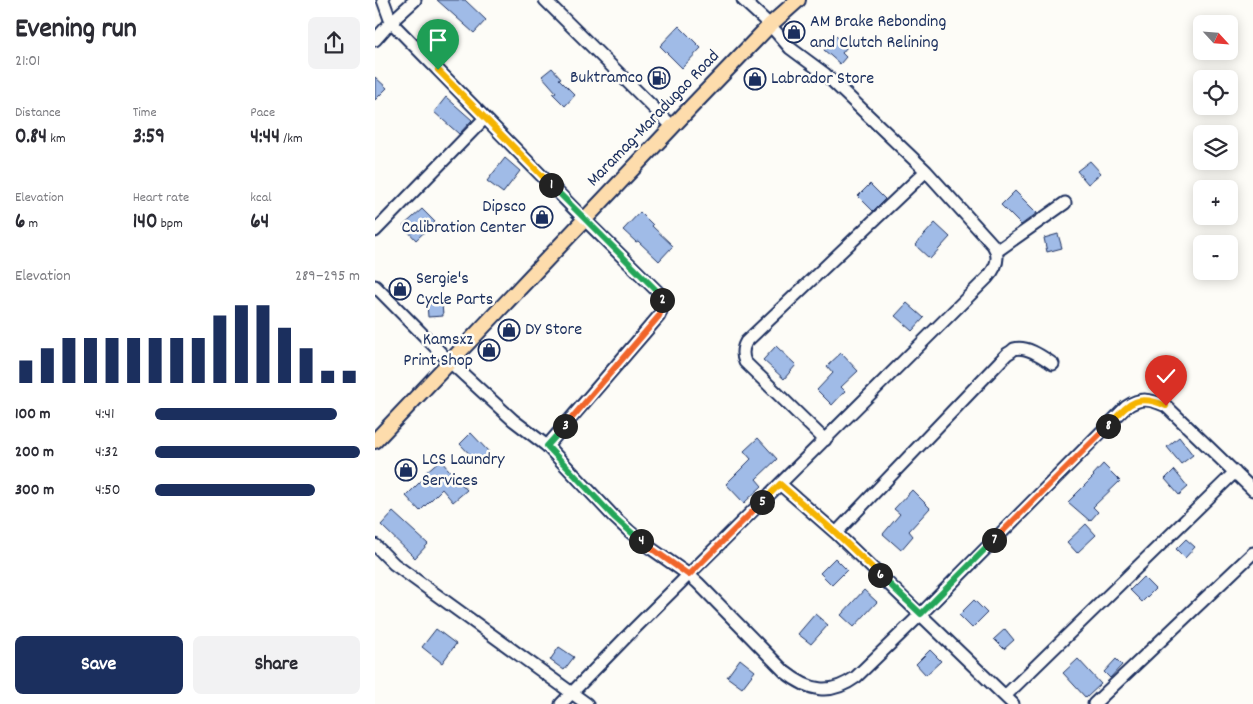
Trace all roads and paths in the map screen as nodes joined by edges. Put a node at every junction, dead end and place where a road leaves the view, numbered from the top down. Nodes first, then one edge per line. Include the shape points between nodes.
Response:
1 (383, 0) edge
2 (415, 0) edge
3 (545, 0) edge
4 (743, 0) edge
5 (798, 0) edge
6 (391, 22) junction
7 (770, 25) junction
8 (375, 40) edge
9 (485, 118) junction
10 (673, 127) junction
11 (926, 171) junction
12 (1065, 203) dead end
13 (584, 219) junction
14 (375, 231) edge
15 (997, 251) junction
16 (375, 286) edge
17 (450, 362) junction
18 (1053, 364) dead end
19 (825, 440) junction
20 (375, 441) edge
21 (547, 446) junction
22 (1235, 472) junction
23 (780, 484) junction
24 (1253, 490) edge
25 (836, 533) junction
26 (375, 545) edge
27 (1253, 553) edge
28 (689, 575) junction
29 (921, 614) junction
30 (571, 693) junction
31 (1009, 700) edge
32 (561, 704) edge
33 (587, 704) edge
34 (1094, 704) edge

1 - 6 street
2 - 6 street
3 - 10 street
4 - 7 street
5 - 7 main road, Maramag-Maradugao Road
6 - 8 street
6 - 9 street
7 - 10 main road, Maramag-Maradugao Road
7 - 11 street via 790,48 825,74
9 - 13 street
9 - 14 street
10 - 13 main road, Maramag-Maradugao Road
11 - 15 street
11 - 19 street via 743,347 745,362
12 - 15 street
13 - 17 main road, Maramag-Maradugao Road
13 - 21 street via 658,292 663,304 659,316
15 - 19 street via 997,263 987,278
16 - 17 street
17 - 20 main road, Maramag-Maradugao Road
17 - 21 street via 513,420
18 - 25 street via 1028,350 1014,349 1007,354
19 - 23 street
21 - 28 street via 629,531
22 - 24 street
22 - 29 street via 1166,406 1146,400 1134,402
22 - 31 street
23 - 25 street
23 - 28 street
25 - 29 street
26 - 30 street via 394,564
27 - 34 street
28 - 29 street via 785,672 816,689 831,689 857,677
28 - 30 street
29 - 31 street
30 - 32 street
30 - 33 street

